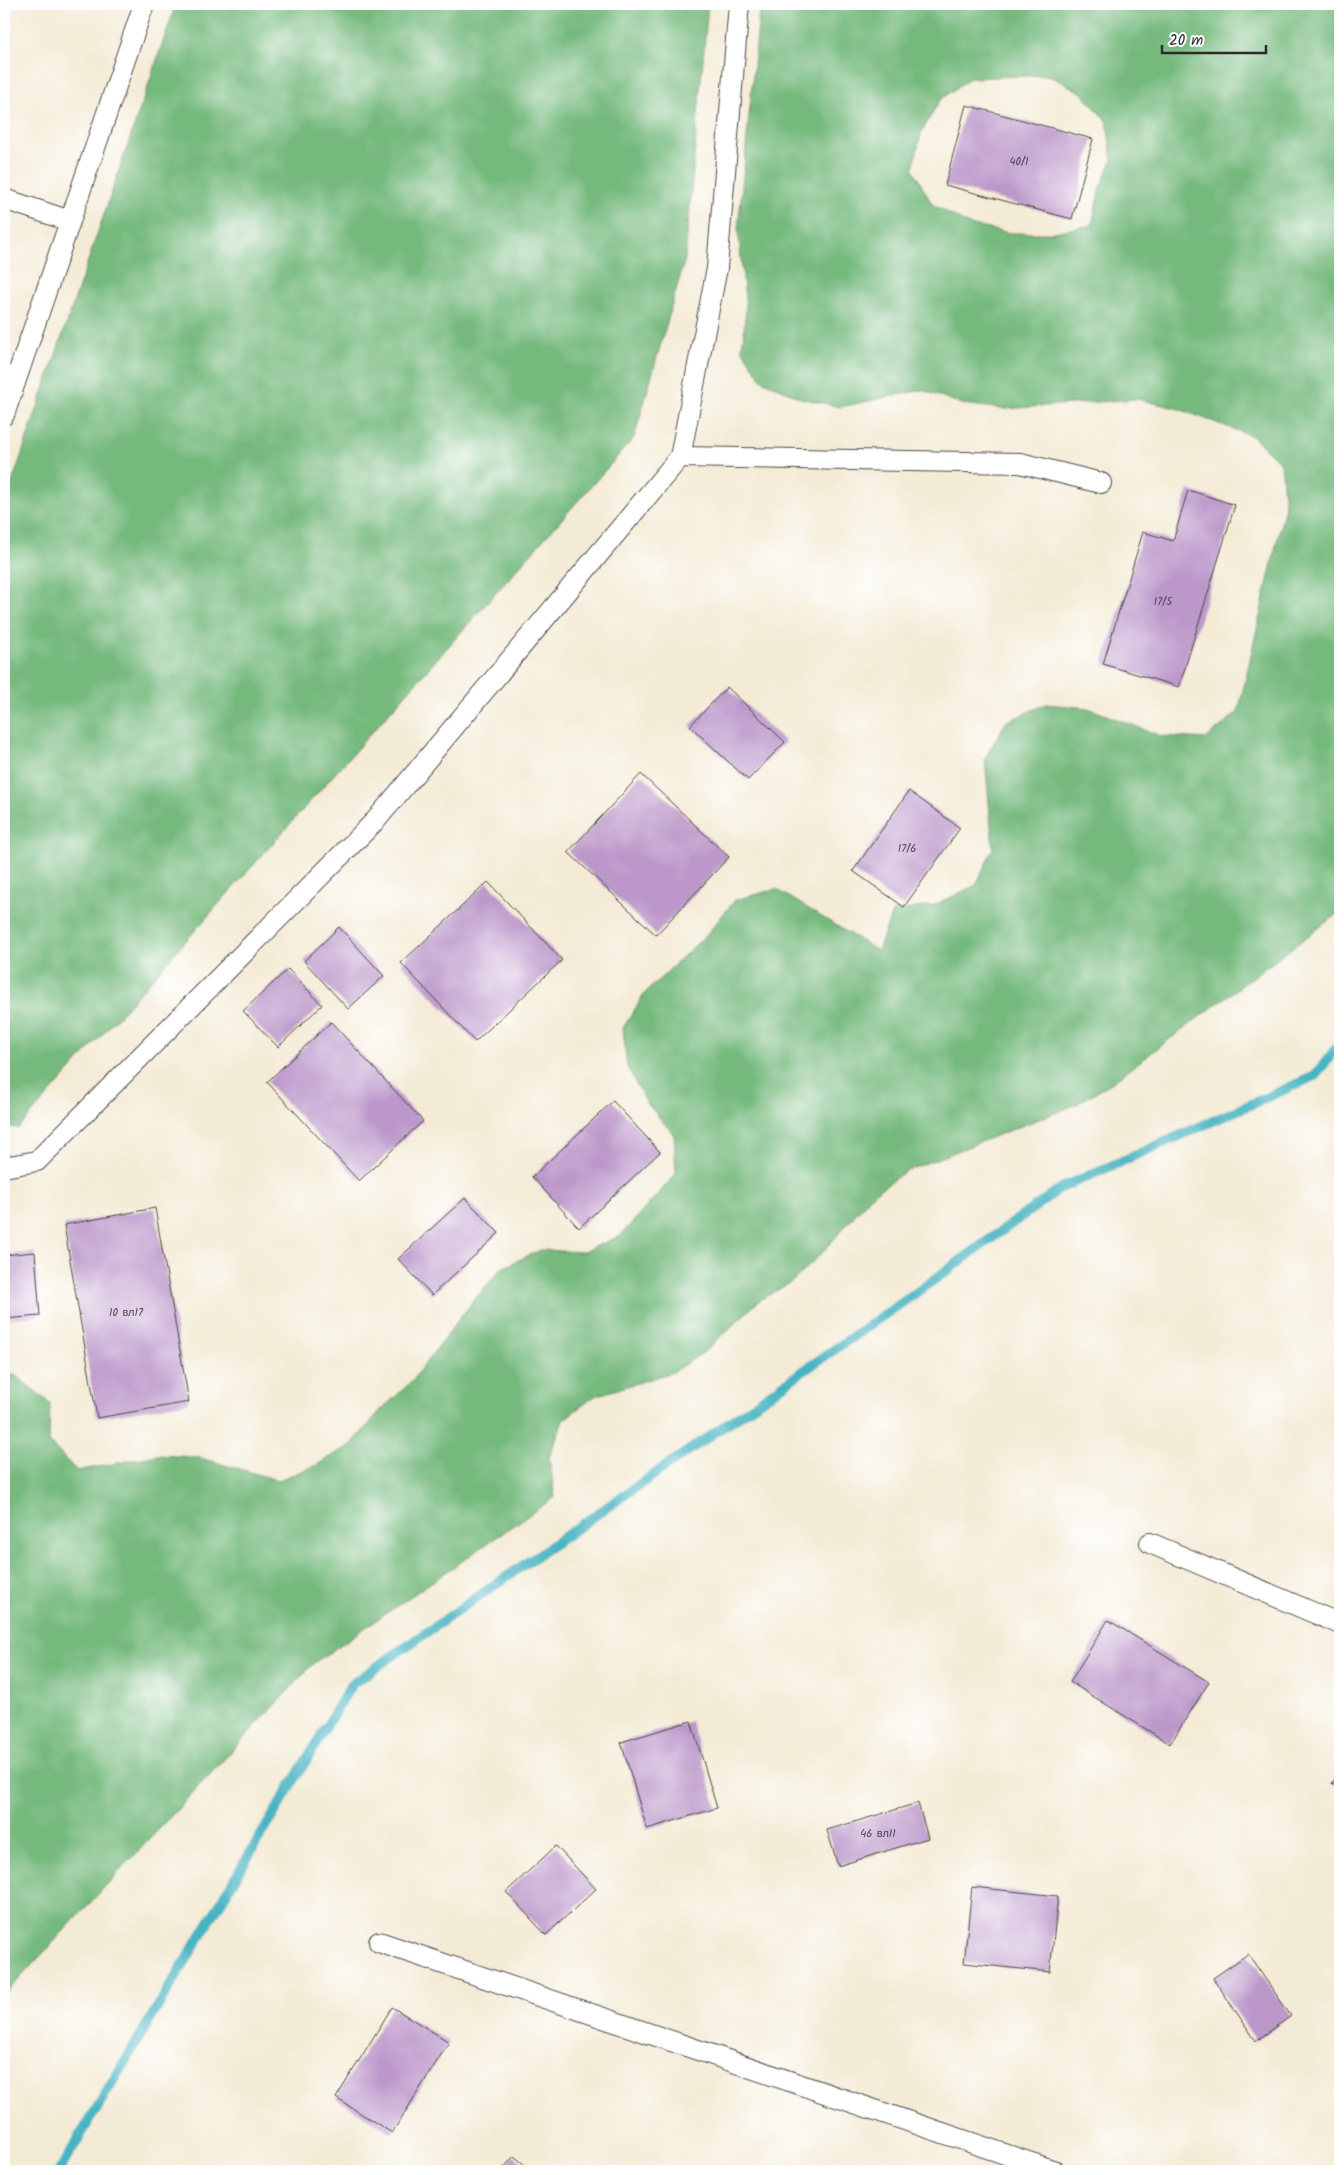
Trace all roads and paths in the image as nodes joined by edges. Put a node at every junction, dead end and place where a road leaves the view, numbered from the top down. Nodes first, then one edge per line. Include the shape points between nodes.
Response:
1 (144, 4) edge
2 (739, 4) edge
3 (4, 199) edge
4 (70, 221) junction
5 (4, 415) edge
6 (680, 457) junction
7 (1101, 483) dead end
8 (4, 1167) edge
9 (1150, 1543) dead end
10 (1340, 1624) edge
11 (379, 1942) dead end
12 (1055, 2171) edge

1 - 4 lane
2 - 6 lane via 717,268
3 - 4 lane
4 - 5 lane
6 - 7 lane via 1020,463
6 - 8 lane via 376,820 37,1161
9 - 10 lane
11 - 12 lane

